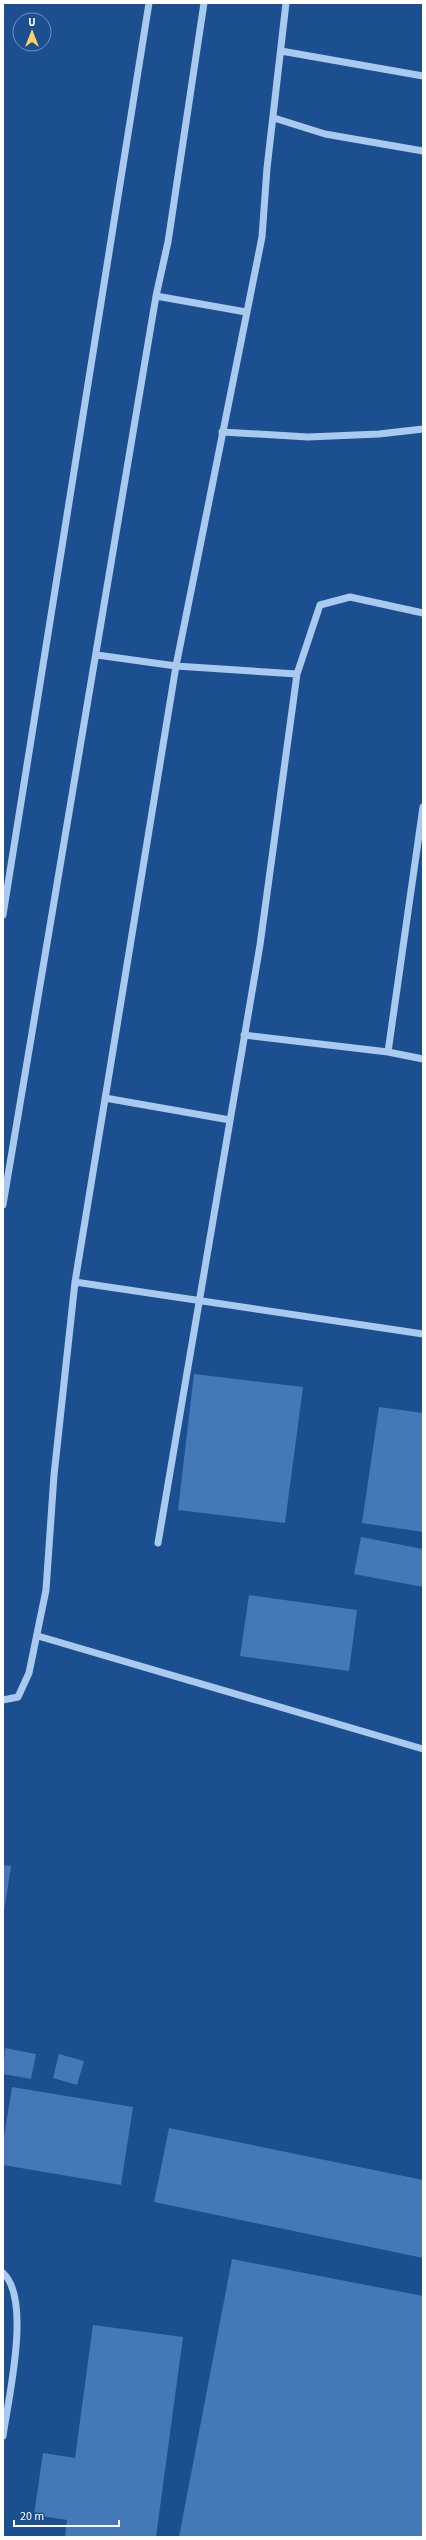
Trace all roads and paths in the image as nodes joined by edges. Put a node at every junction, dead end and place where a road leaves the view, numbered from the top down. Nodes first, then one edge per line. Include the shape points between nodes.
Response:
1 (148, 3) edge
2 (204, 3) edge
3 (286, 3) edge
4 (280, 51) junction
5 (423, 76) edge
6 (274, 118) junction
7 (423, 151) edge
8 (156, 296) junction
9 (246, 312) junction
10 (423, 429) edge
11 (222, 432) junction
12 (423, 613) edge
13 (97, 655) junction
14 (176, 666) junction
15 (297, 674) junction
16 (423, 807) edge
17 (3, 915) edge
18 (244, 1035) junction
19 (388, 1052) junction
20 (423, 1059) edge
21 (105, 1098) junction
22 (230, 1120) junction
23 (3, 1205) edge
24 (75, 1282) junction
25 (199, 1300) junction
26 (423, 1334) edge
27 (158, 1543) dead end
28 (38, 1636) junction
29 (3, 1700) edge
30 (423, 1749) edge
31 (3, 2273) edge
32 (3, 2436) edge

1 - 17 lane
2 - 8 lane via 168,242
3 - 4 lane
4 - 5 lane
4 - 6 lane
6 - 7 lane via 325,134
6 - 9 lane via 262,237
8 - 9 lane
8 - 13 lane
9 - 11 lane
10 - 11 lane via 308,437
11 - 14 lane
12 - 15 lane via 350,596 320,605
13 - 14 lane
13 - 23 lane
14 - 15 lane
14 - 21 lane
15 - 18 lane via 260,945
16 - 19 lane
18 - 19 lane
18 - 22 lane
19 - 20 lane
21 - 22 lane
21 - 24 lane
22 - 25 lane
24 - 25 lane
24 - 28 lane via 54,1475 46,1590
25 - 26 lane
25 - 27 lane
28 - 29 lane via 29,1673 18,1697
28 - 30 lane
31 - 32 lane via 15,2294 18,2331

